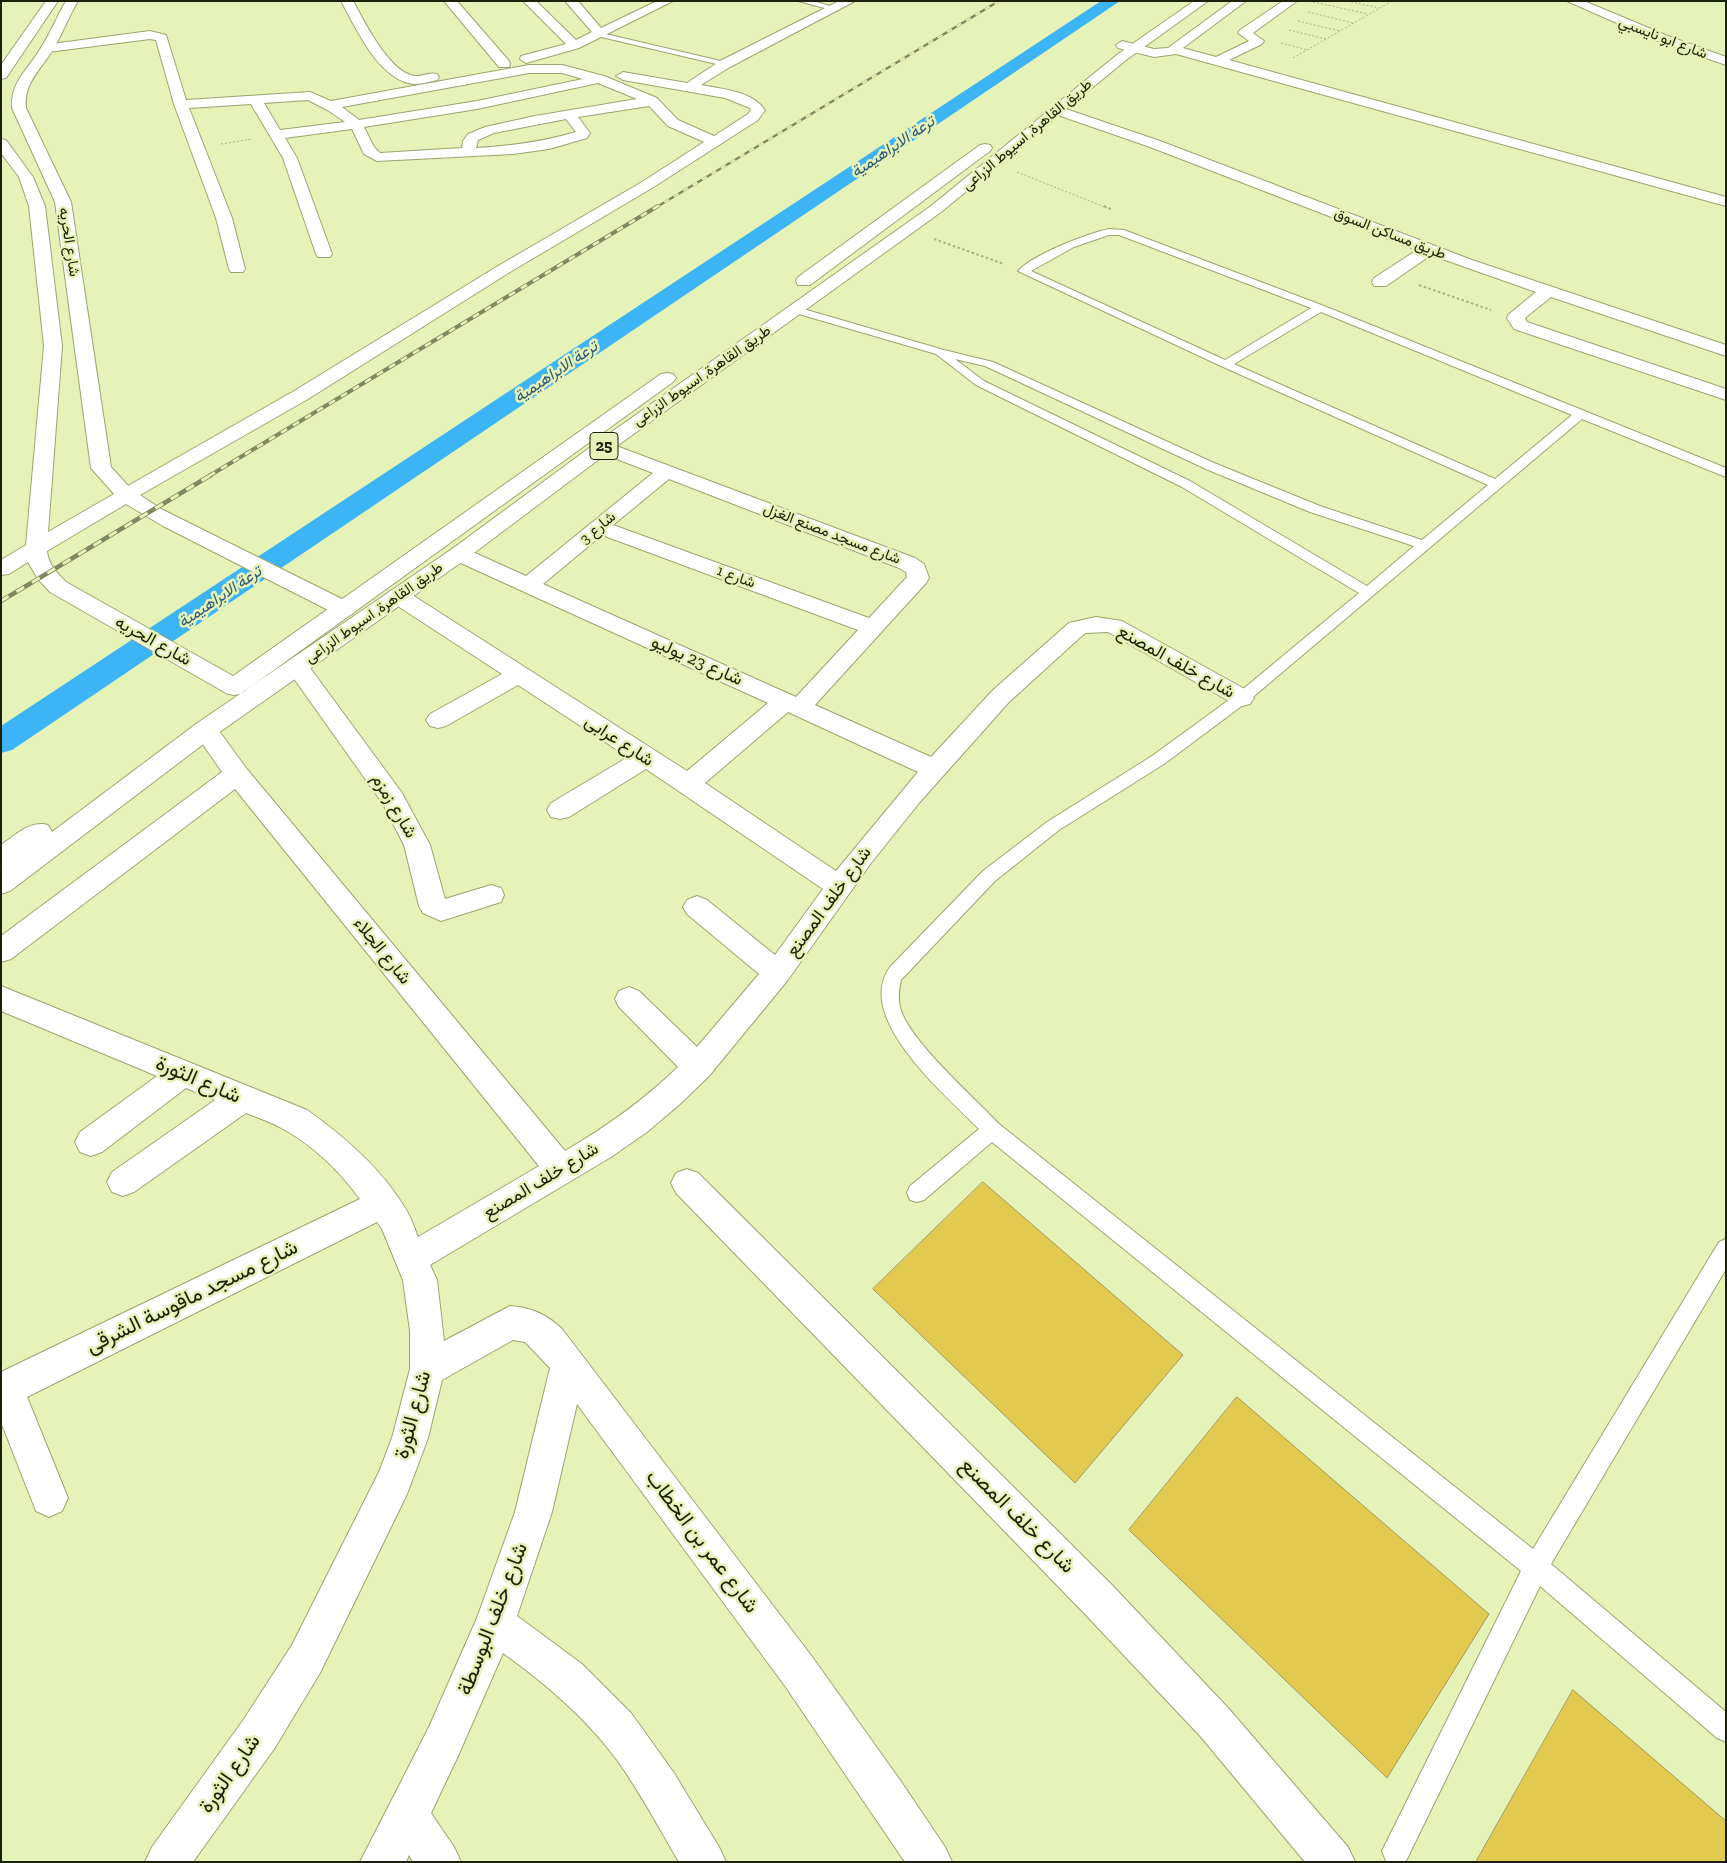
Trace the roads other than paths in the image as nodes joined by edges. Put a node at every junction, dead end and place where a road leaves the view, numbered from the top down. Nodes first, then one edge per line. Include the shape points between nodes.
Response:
1 (52, 1) edge
2 (72, 1) edge
3 (346, 1) edge
4 (450, 1) edge
5 (529, 1) edge
6 (571, 1) edge
7 (667, 1) edge
8 (802, 1) edge
9 (1202, 1) edge
10 (1240, 1) edge
11 (1573, 1) edge
12 (1287, 4) edge
13 (643, 5) edge
14 (842, 5) edge
15 (1181, 8) edge
16 (600, 34) junction
17 (576, 45) junction
18 (1128, 47) junction
19 (48, 48) junction
20 (1174, 49) junction
21 (554, 52) junction
22 (1218, 61) junction
23 (1726, 61) edge
24 (504, 64) junction
25 (725, 64) junction
26 (1, 75) edge
27 (599, 79) junction
28 (689, 87) junction
29 (254, 98) junction
30 (652, 100) junction
31 (181, 104) junction
32 (330, 105) junction
33 (1057, 110) junction
34 (570, 115) junction
35 (356, 125) junction
36 (278, 135) junction
37 (35, 140) junction
38 (713, 141) junction
39 (3, 145) edge
40 (468, 152) junction
41 (1726, 202) edge
42 (1430, 249) junction
43 (324, 254) dead end
44 (237, 269) dead end
45 (1385, 279) road end
46 (1550, 291) junction
47 (1320, 308) junction
48 (796, 310) junction
49 (746, 323) dead end
50 (940, 352) junction
51 (1225, 364) junction
52 (1712, 364) edge
53 (680, 369) dead end
54 (1726, 395) edge
55 (1579, 414) junction
56 (602, 447) junction
57 (667, 471) junction
58 (1726, 473) edge
59 (1198, 475) junction
60 (1496, 484) junction
61 (126, 496) junction
62 (599, 527) junction
63 (1424, 545) junction
64 (36, 549) junction
65 (459, 554) junction
66 (1, 569) edge
67 (529, 584) junction
68 (1367, 592) junction
69 (398, 596) junction
70 (344, 609) junction
71 (873, 627) junction
72 (297, 666) junction
73 (518, 675) junction
74 (234, 687) junction
75 (1242, 698) junction
76 (793, 704) junction
77 (438, 720) dead end
78 (205, 730) junction
79 (645, 758) junction
80 (935, 769) junction
81 (237, 774) junction
82 (688, 784) junction
83 (560, 810) dead end
84 (1, 859) edge
85 (1, 884) edge
86 (840, 887) junction
87 (491, 895) dead end
88 (697, 907) dead end
89 (1, 951) edge
90 (777, 973) junction
91 (1, 998) edge
92 (629, 999) dead end
93 (698, 1067) junction
94 (183, 1073) junction
95 (243, 1098) junction
96 (992, 1130) junction
97 (91, 1142) dead end
98 (561, 1170) junction
99 (123, 1182) dead end
100 (687, 1183) dead end
101 (917, 1193) dead end
102 (382, 1204) junction
103 (1726, 1250) edge
104 (412, 1258) junction
105 (568, 1363) junction
106 (427, 1369) junction
107 (4, 1390) edge
108 (49, 1498) dead end
109 (1536, 1567) junction
110 (494, 1624) junction
111 (1726, 1729) edge
112 (408, 1816) junction
113 (1396, 1851) dead end
114 (167, 1862) edge
115 (382, 1862) edge
116 (439, 1862) edge
117 (704, 1862) edge
118 (930, 1862) edge
119 (1333, 1862) edge

1 - 26 main road
2 - 19 main road, شارع الحريه
3 - 24 main road via 378,54 407,79
4 - 24 main road
5 - 17 main road
6 - 16 main road
7 - 13 main road
8 - 14 lane
9 - 15 main road, طريق القاهرة, اسيوط الزراعى / 25
10 - 20 main road
11 - 23 main road, شارع ابو نايسبي
12 - 22 main road via 1244,33 1258,41
13 - 16 main road
14 - 25 main road
15 - 18 main road, طريق القاهرة, اسيوط الزراعى / 25
16 - 17 main road
16 - 25 lane
17 - 21 main road
18 - 20 main road via 1160,53
18 - 33 main road, طريق القاهرة, اسيوط الزراعى / 25
18 - 49 main road, طريق القاهرة, اسيوط الزراعى / 25
19 - 31 main road via 150,35 162,38
19 - 37 main road, شارع الحريه via 18,92 19,108
20 - 22 main road
21 - 24 main road
21 - 28 main road via 623,76
22 - 41 main road
25 - 28 main road
27 - 30 main road
27 - 32 main road via 544,67
27 - 35 main road
28 - 38 main road via 741,98 757,106 753,117
29 - 31 main road
29 - 32 main road via 310,96
29 - 36 main road
30 - 34 main road
30 - 38 main road via 673,123
31 - 44 main road via 224,218
32 - 35 main road
33 - 42 main road, طريق مساكن السوق
33 - 48 main road, طريق القاهرة, اسيوط الزراعى / 25 via 908,230
34 - 40 main road via 490,130 473,137
34 - 40 main road via 584,133 578,138 530,148
35 - 36 main road
35 - 40 main road via 371,154 377,157
36 - 43 main road via 296,173
37 - 39 main road
37 - 61 main road, شارع الحريه via 63,202 101,468 111,483
38 - 61 main road via 639,190 286,404
39 - 64 main road, شارع الحريه via 26,177 37,206 53,346
42 - 45 main road
42 - 46 main road, طريق مساكن السوق
46 - 52 main road, طريق مساكن السوق
46 - 52 main road via 1516,318 1520,325
47 - 51 lane
47 - 51 lane via 1116,232 1098,234 1023,271
47 - 55 lane
48 - 50 lane
48 - 56 main road, طريق القاهرة, اسيوط الزراعى / 25
50 - 59 lane via 960,370 1003,395
50 - 59 lane via 968,357 1015,374
51 - 60 lane
52 - 54 main road
53 - 70 main road, طريق القاهرة, اسيوط الزراعى / 25
55 - 58 lane
55 - 60 lane
56 - 57 main road, شارع مسجد مصنع الغزل
56 - 65 main road, طريق القاهرة, اسيوط الزراعى / 25
57 - 62 main road, شارع 3
57 - 71 main road, شارع مسجد مصنع الغزل via 912,566 918,572 918,578
59 - 63 lane
59 - 68 lane via 1263,528
60 - 63 lane
61 - 64 main road
61 - 70 main road, شارع الحريه
62 - 67 main road, شارع 3
62 - 71 main road, شارع 1
63 - 68 lane
64 - 66 main road
64 - 74 main road, شارع الحريه via 46,574 58,587
65 - 67 main road, شارع 23 يوليو
65 - 69 main road, طريق القاهرة, اسيوط الزراعى / 25
67 - 76 main road, شارع 23 يوليو
68 - 75 lane
69 - 72 main road, طريق القاهرة, اسيوط الزراعى / 25
69 - 73 main road, شارع عرابى
70 - 74 main road, طريق القاهرة, اسيوط الزراعى / 25
71 - 76 main road, شارع مسجد مصنع الغزل
72 - 78 main road, طريق القاهرة, اسيوط الزراعى / 25
72 - 87 main road, شارع زمزم via 393,798 417,845 433,906 441,910
73 - 77 main road
73 - 79 main road, شارع عرابى
74 - 84 main road, طريق القاهرة, اسيوط الزراعى / 25
75 - 80 main road, شارع خلف المصنع via 1114,626 1089,624 1078,628 1035,664 994,703
75 - 96 lane via 1158,760 1053,826 989,876 892,978 890,994 900,1030
76 - 80 main road, شارع 23 يوليو
76 - 82 main road, شارع مسجد مصنع الغزل
78 - 81 main road, شارع الجلاء
78 - 85 main road, طريق القاهرة, اسيوط الزراعى / 25
79 - 82 main road, شارع عرابى
79 - 83 main road
80 - 86 main road, شارع خلف المصنع via 885,827
81 - 89 main road
81 - 98 main road, شارع الجلاء
82 - 86 main road, شارع عرابى
86 - 90 main road, شارع خلف المصنع
88 - 90 main road
90 - 93 main road, شارع خلف المصنع
91 - 94 main road, شارع الثورة
92 - 93 main road
93 - 98 main road, شارع خلف المصنع via 636,1122
94 - 95 main road, شارع الثورة
94 - 97 main road
95 - 99 main road
95 - 102 main road, شارع الثورة via 296,1120 327,1142 357,1170
96 - 101 lane
96 - 109 lane
98 - 104 main road, شارع خلف المصنع
100 - 119 main road, شارع خلف المصنع via 1098,1599 1214,1723
102 - 104 main road, شارع الثورة via 394,1219
102 - 107 main road, شارع مسجد ماقوسة الشرقى
103 - 109 lane
104 - 106 main road, شارع الثورة via 424,1305
105 - 106 main road, شارع عمر بن الخطاب via 535,1326 510,1323
105 - 110 main road, شارع خلف البوسطة via 530,1523
105 - 118 main road, شارع عمر بن الخطاب via 813,1691
106 - 114 main road, شارع الثورة via 410,1438 394,1481 306,1659 259,1734
107 - 108 main road
109 - 111 lane
109 - 113 lane
110 - 112 main road, شارع خلف البوسطة via 448,1734
110 - 117 main road via 566,1676 631,1745
112 - 115 main road, شارع خلف البوسطة
112 - 116 main road

